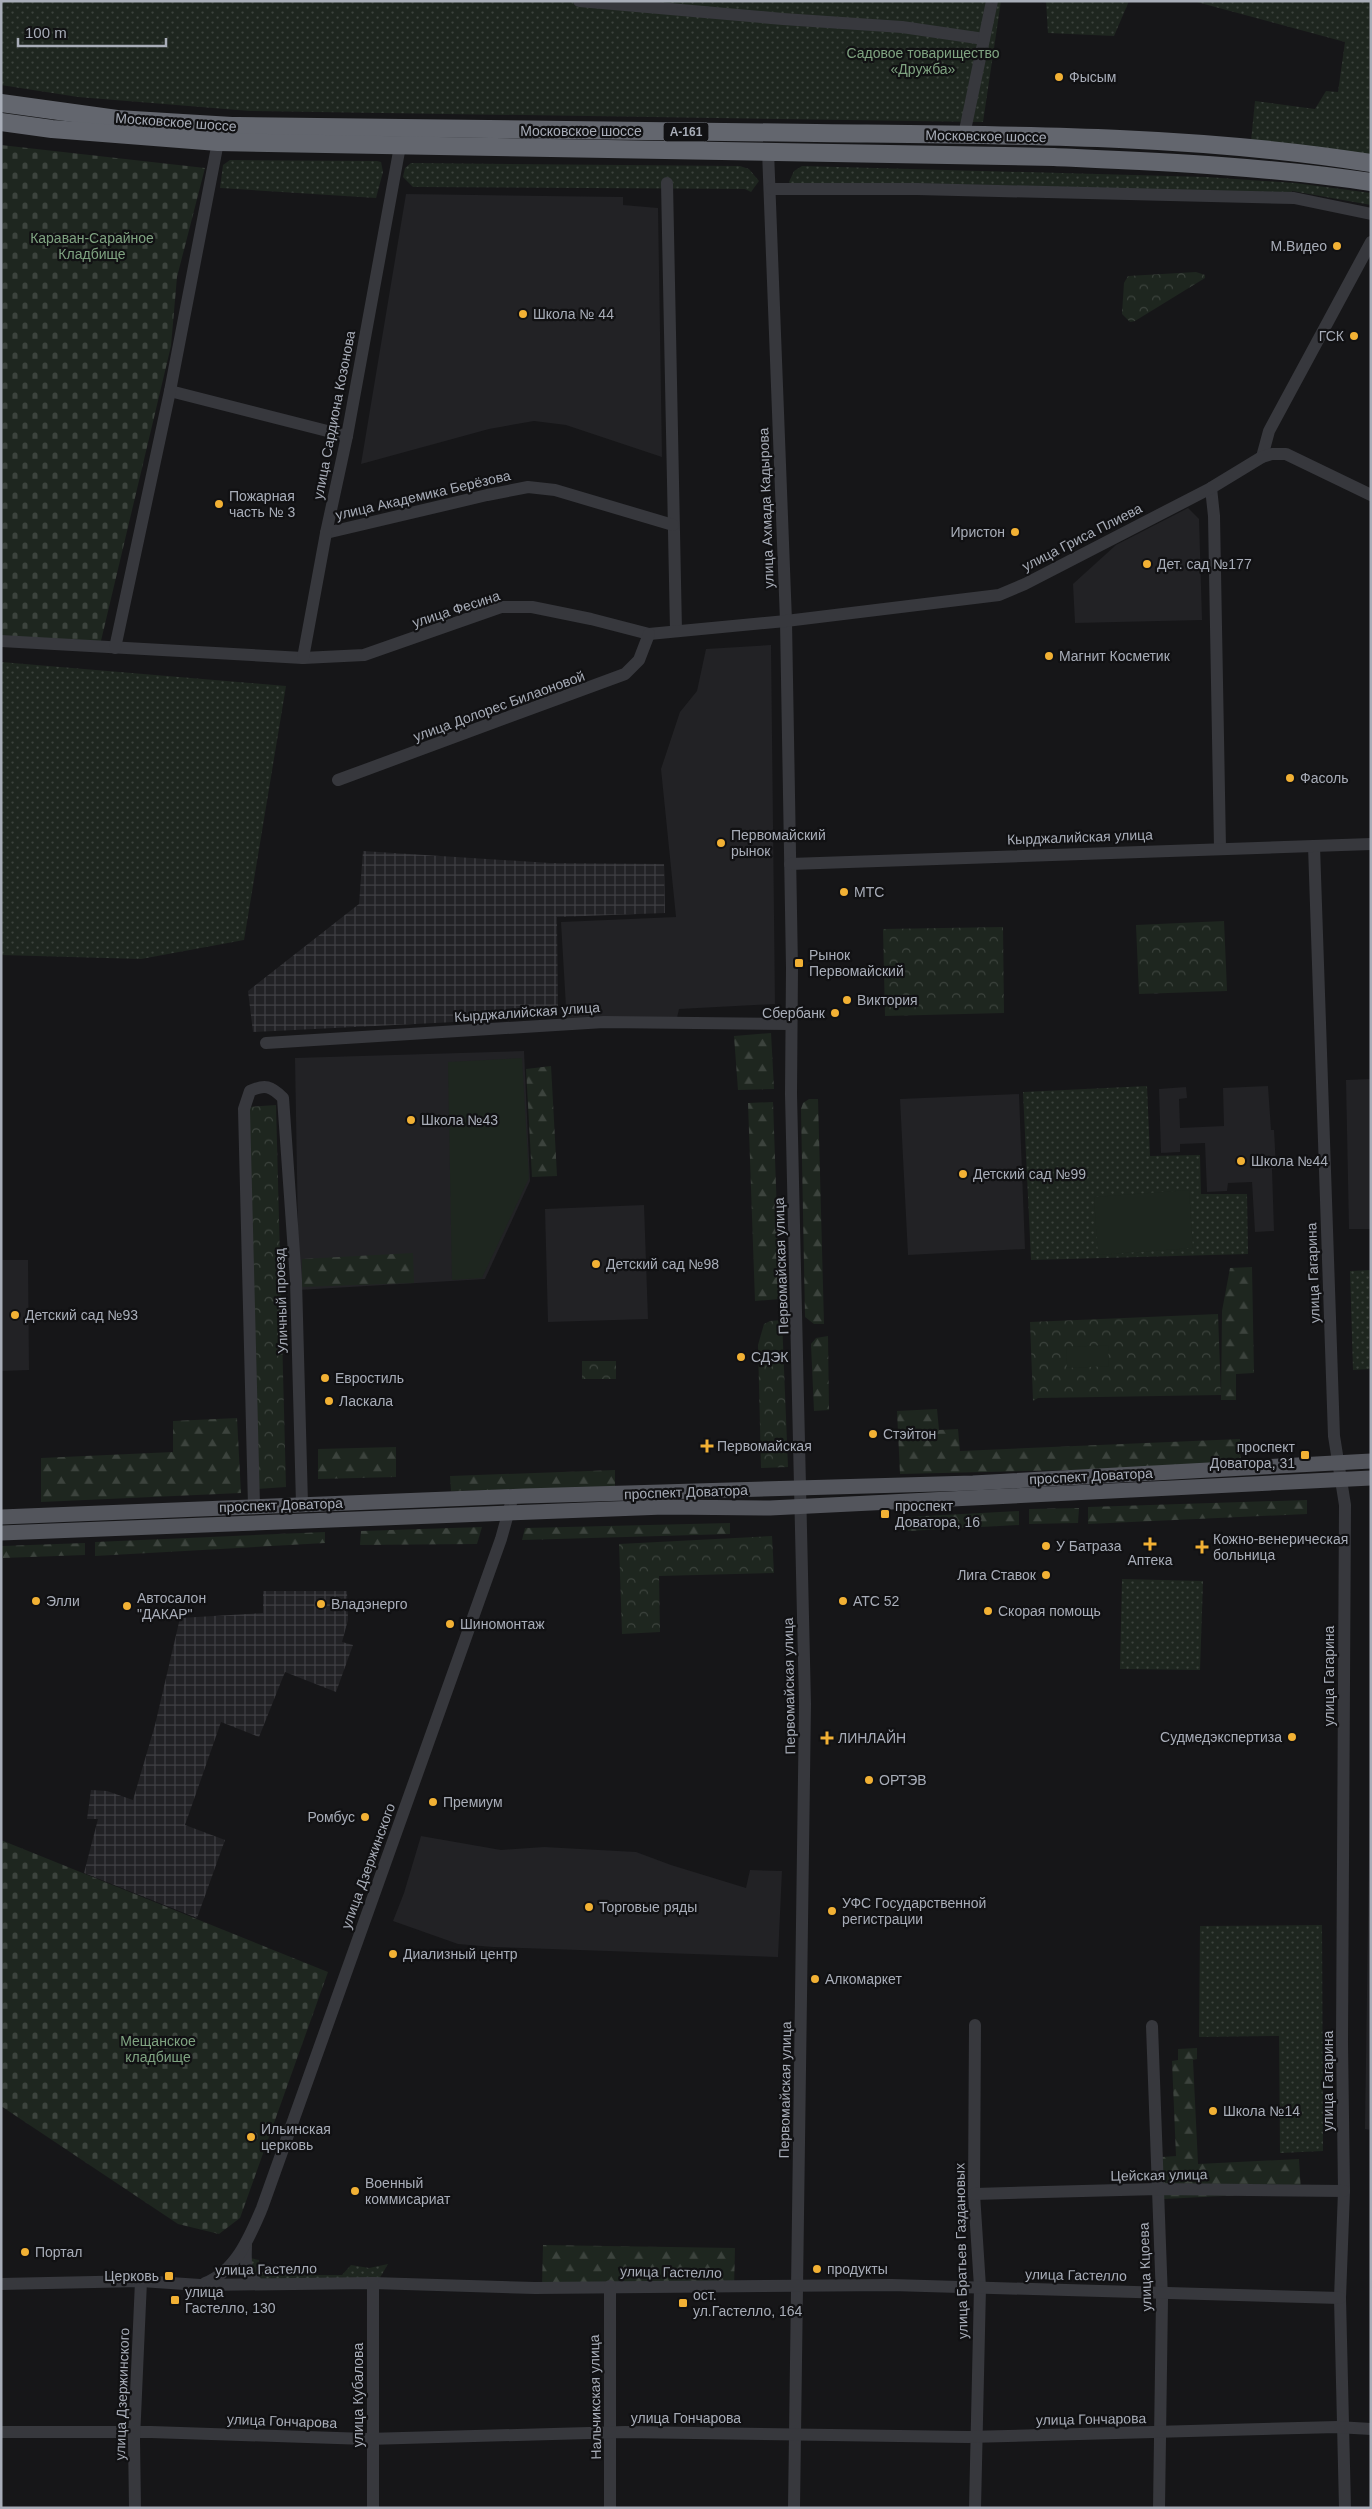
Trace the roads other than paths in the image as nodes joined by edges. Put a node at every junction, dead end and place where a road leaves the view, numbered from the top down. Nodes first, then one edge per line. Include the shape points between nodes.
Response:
1 (579, 1) edge
2 (992, 1) edge
3 (984, 39) junction
4 (1, 103) edge
5 (1, 122) edge
6 (964, 135) junction
7 (218, 142) junction
8 (400, 146) junction
9 (768, 151) junction
10 (1371, 163) edge
11 (1371, 182) edge
12 (667, 183) dead end
13 (771, 189) junction
14 (1371, 214) edge
15 (1371, 242) edge
16 (170, 391) junction
17 (348, 436) junction
18 (1262, 456) junction
19 (1211, 488) junction
20 (1371, 495) edge
21 (672, 525) junction
22 (326, 533) junction
23 (786, 621) junction
24 (676, 631) junction
25 (649, 634) junction
26 (1, 641) edge
27 (115, 648) junction
28 (303, 658) junction
29 (338, 780) dead end
30 (1371, 844) edge
31 (1314, 846) junction
32 (1220, 848) junction
33 (790, 864) junction
34 (791, 1024) junction
35 (266, 1043) dead end
36 (1371, 1461) edge
37 (1338, 1462) junction
38 (1371, 1478) edge
39 (1341, 1479) junction
40 (801, 1488) junction
41 (512, 1496) junction
42 (302, 1504) junction
43 (254, 1506) junction
44 (801, 1507) junction
45 (508, 1514) junction
46 (1, 1517) edge
47 (1, 1533) edge
48 (975, 2024) dead end
49 (1152, 2026) dead end
50 (1158, 2189) junction
51 (1344, 2191) junction
52 (974, 2194) junction
53 (246, 2243) junction
54 (141, 2281) junction
55 (373, 2283) junction
56 (1, 2284) edge
57 (257, 2284) junction
58 (200, 2285) junction
59 (610, 2286) junction
60 (797, 2286) junction
61 (980, 2287) junction
62 (1162, 2292) junction
63 (1340, 2298) junction
64 (1343, 2427) junction
65 (1371, 2429) edge
66 (1, 2432) edge
67 (135, 2432) junction
68 (1160, 2433) junction
69 (611, 2434) junction
70 (795, 2434) junction
71 (976, 2436) junction
72 (374, 2439) junction
73 (135, 2508) edge
74 (373, 2508) edge
75 (610, 2508) edge
76 (794, 2508) edge
77 (975, 2508) edge
78 (1159, 2508) edge
79 (1345, 2508) edge

1 - 3 street via 902,27
2 - 3 street
3 - 6 street
4 - 6 highway, Московское шоссе / А-161 via 117,119 232,126
5 - 7 highway, Московское шоссе / А-161
6 - 10 highway, Московское шоссе / А-161 via 1200,144 1288,151
7 - 8 highway, Московское шоссе / А-161
7 - 16 street
8 - 9 highway, Московское шоссе / А-161
8 - 17 street, улица Сардиона Козонова
9 - 11 highway, Московское шоссе / А-161 via 1173,161 1266,168
9 - 13 street, улица Ахмада Кадырова
12 - 21 street
13 - 14 street via 918,189 1294,198
13 - 23 street, улица Ахмада Кадырова
15 - 18 street via 1269,431
16 - 17 street
16 - 27 street
17 - 22 street, улица Сардиона Козонова
18 - 19 street, улица Гриса Плиева
18 - 20 street, улица Гриса Плиева via 1286,454
19 - 23 street, улица Гриса Плиева via 999,595
19 - 32 street
21 - 22 street, улица Академика Берёзова via 555,490 528,487
21 - 24 street
22 - 28 street, улица Сардиона Козонова
23 - 24 street, улица Гриса Плиева
23 - 33 street, улица Ахмада Кадырова
24 - 25 street, улица Фесина
25 - 28 street, улица Фесина via 532,607 501,607 364,654
25 - 29 street, улица Долорес Билаоновой via 639,660 625,674
26 - 27 street, улица Фесина
27 - 28 street, улица Фесина
30 - 31 street, Кырджалийская улица
31 - 32 street, Кырджалийская улица
31 - 37 street, улица Гагарина via 1334,1436
32 - 33 street, Кырджалийская улица
33 - 34 street, Первомайская улица
34 - 35 street, Кырджалийская улица via 604,1022
34 - 40 street, Первомайская улица
36 - 37 main road, проспект Доватора
37 - 39 street, улица Гагарина
37 - 40 main road, проспект Доватора via 973,1483
38 - 39 main road, проспект Доватора
39 - 44 main road, проспект Доватора
39 - 51 street, улица Гагарина via 1345,1505
40 - 41 main road, проспект Доватора
40 - 44 street, Первомайская улица
41 - 42 main road, проспект Доватора
41 - 45 street, улица Дзержинского
42 - 43 main road, проспект Доватора
42 - 43 street, Уличный проезд via 296,1281 283,1098 272,1087 258,1087 250,1091 244,1109
43 - 46 main road, проспект Доватора
44 - 45 main road, проспект Доватора via 664,1507
44 - 60 street, Первомайская улица via 805,1704
45 - 47 main road, проспект Доватора
45 - 53 street, улица Дзержинского via 265,2198
48 - 52 street, улица Братьев Газдановых
49 - 50 street, улица Кцоева
50 - 51 street, Цейская улица
50 - 52 street, Цейская улица
50 - 62 street, улица Кцоева
51 - 63 street, улица Гагарина
52 - 61 street, улица Братьев Газдановых
53 - 57 street, улица Дзержинского via 246,2268
53 - 58 street, улица Дзержинского via 221,2274
54 - 56 street, улица Гастелло
54 - 58 street, улица Гастелло
54 - 67 street, улица Дзержинского
55 - 57 street, улица Гастелло
55 - 59 street, улица Гастелло via 535,2288
55 - 72 street, улица Кубалова
57 - 58 street, улица Гастелло
59 - 60 street, улица Гастелло
59 - 69 street, Нальчикская улица
60 - 61 street, улица Гастелло
60 - 70 street, Первомайская улица
61 - 62 street, улица Гастелло
61 - 71 street, улица Братьев Газдановых
62 - 63 street, улица Гастелло
62 - 68 street, улица Кцоева
63 - 64 street, улица Гагарина
64 - 65 street, улица Гончарова
64 - 68 street, улица Гончарова
64 - 79 street, улица Гагарина
66 - 67 street, улица Гончарова
67 - 72 street, улица Гончарова
67 - 73 street, улица Дзержинского
68 - 71 street, улица Гончарова
68 - 78 street, улица Кцоева
69 - 70 street, улица Гончарова
69 - 72 street, улица Гончарова
69 - 75 street, Нальчикская улица
70 - 71 street, улица Гончарова
70 - 76 street, Первомайская улица
71 - 77 street, улица Братьев Газдановых
72 - 74 street, улица Кубалова

